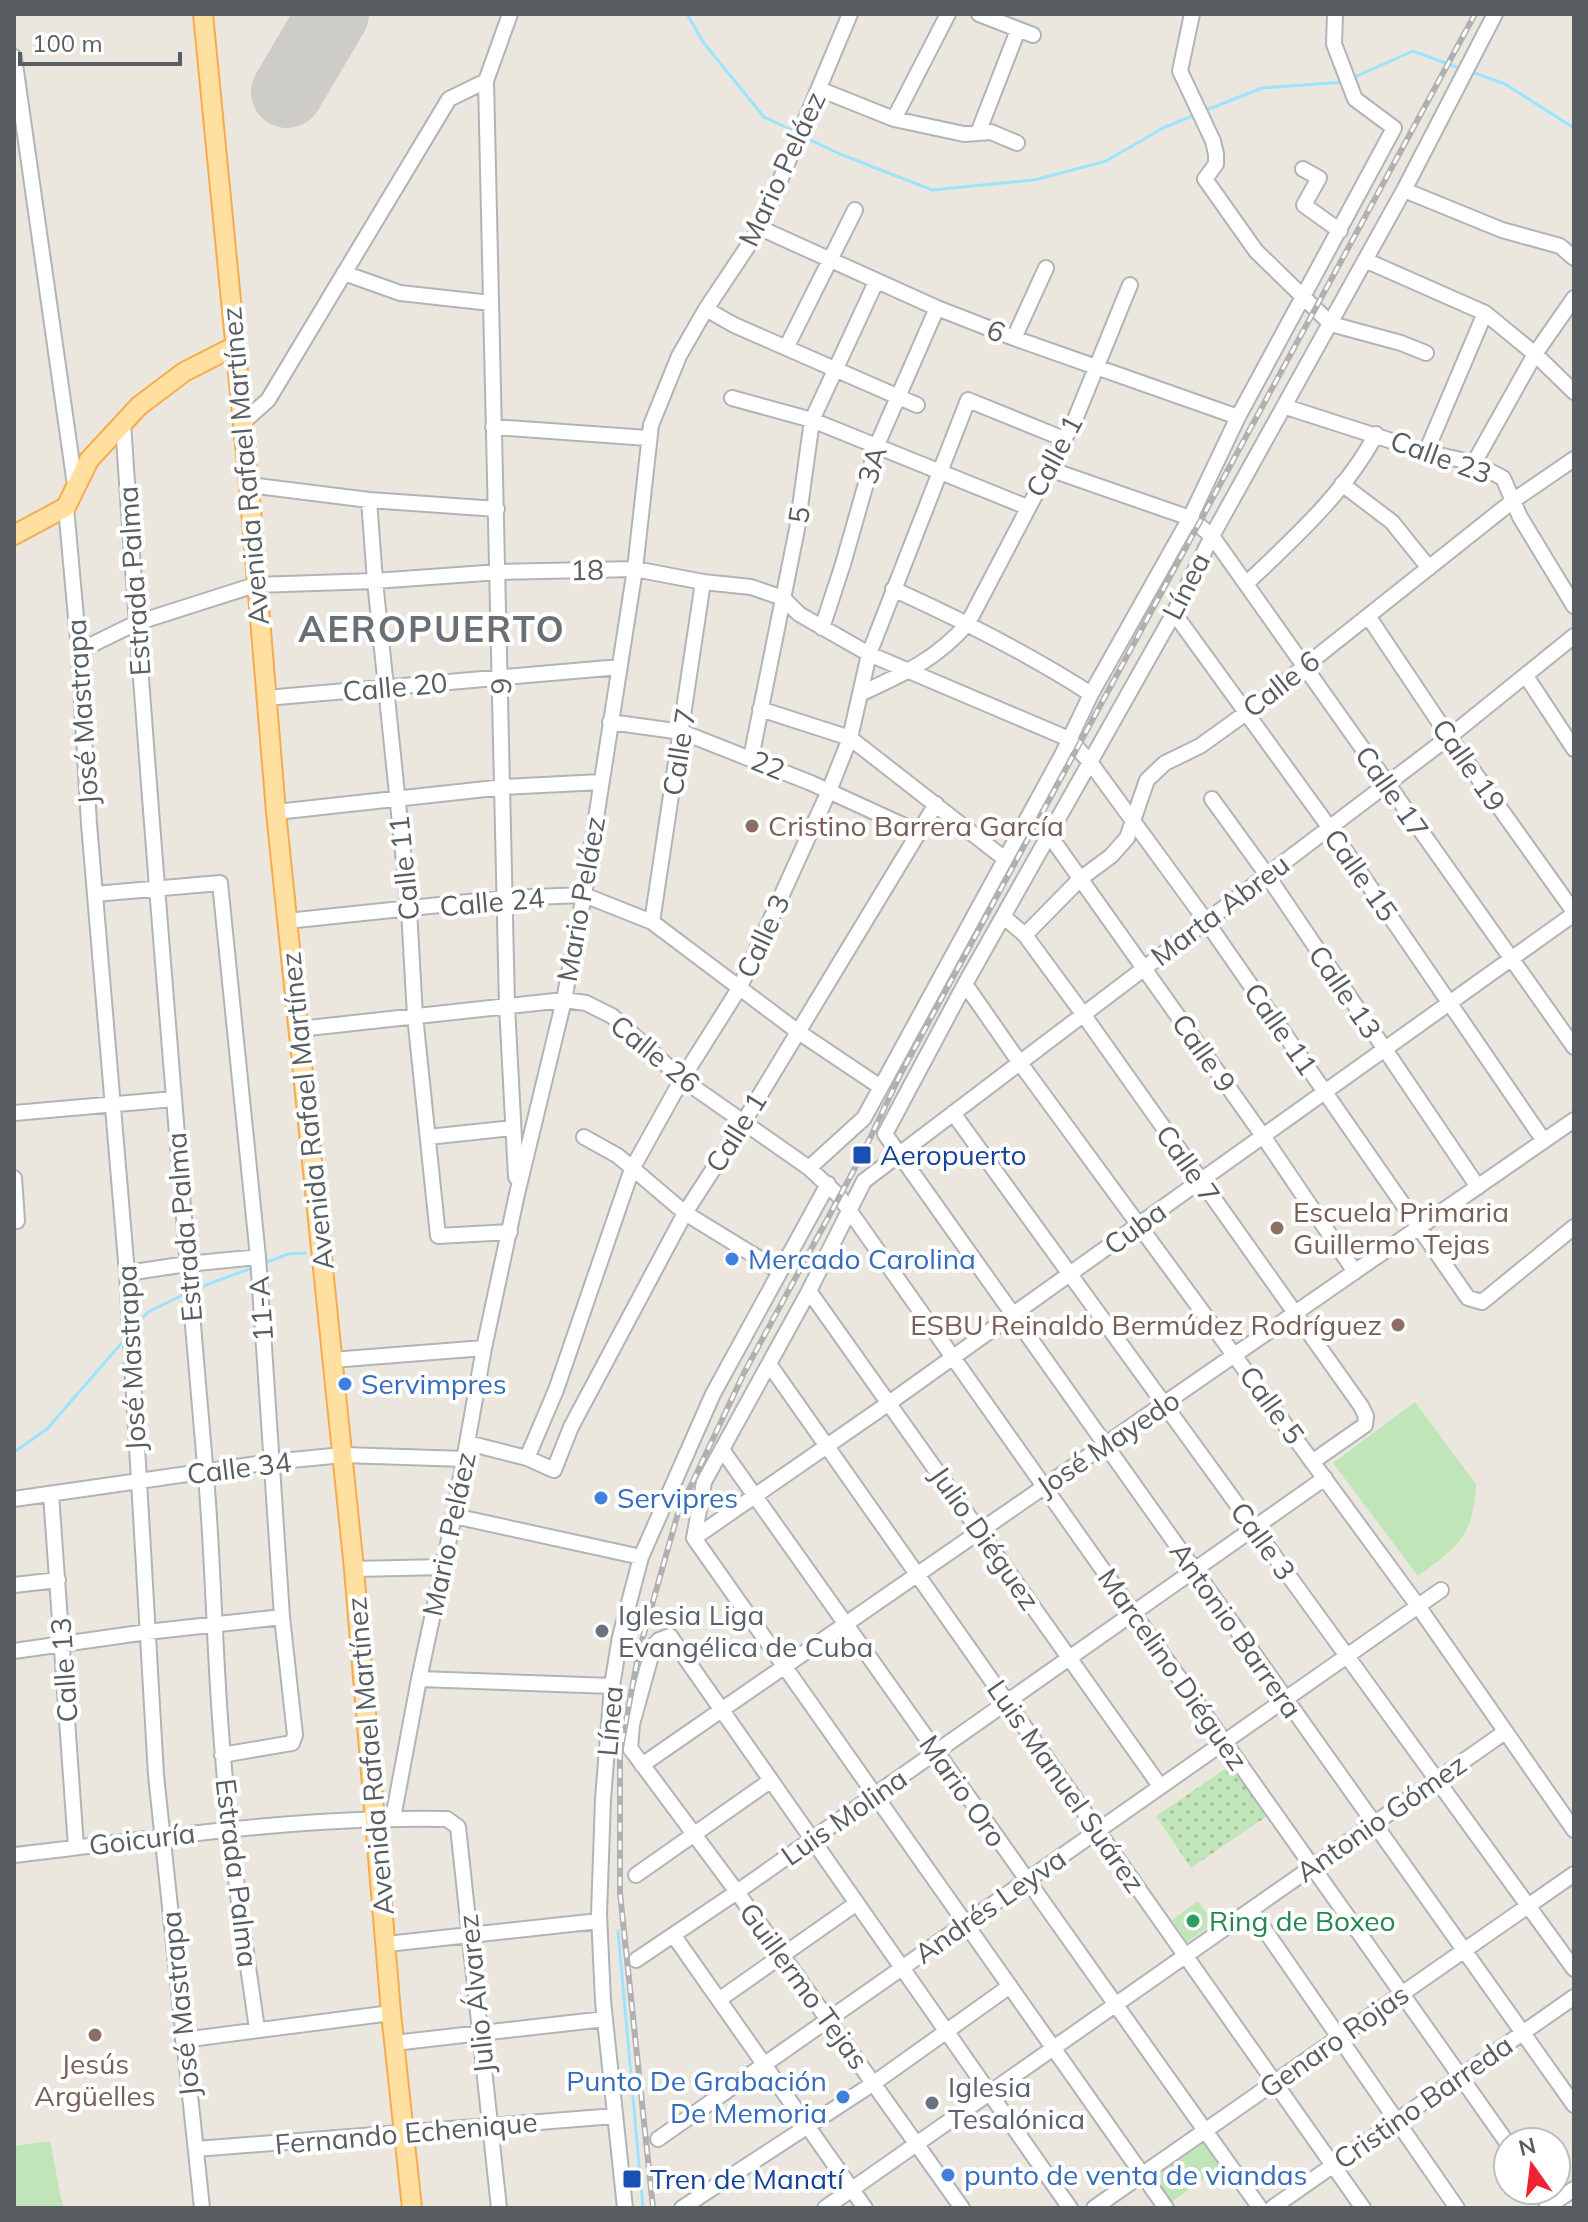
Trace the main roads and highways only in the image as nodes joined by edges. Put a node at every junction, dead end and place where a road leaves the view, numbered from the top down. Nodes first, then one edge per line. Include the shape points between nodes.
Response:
1 (203, 14) edge
2 (235, 346) junction
3 (14, 535) edge
4 (412, 2208) edge

1 - 2 main road, Avenida Rafael Martínez
2 - 3 main road via 184,372 139,406 89,460 66,507
2 - 4 main road, Avenida Rafael Martínez via 287,921 384,1818 391,2013

